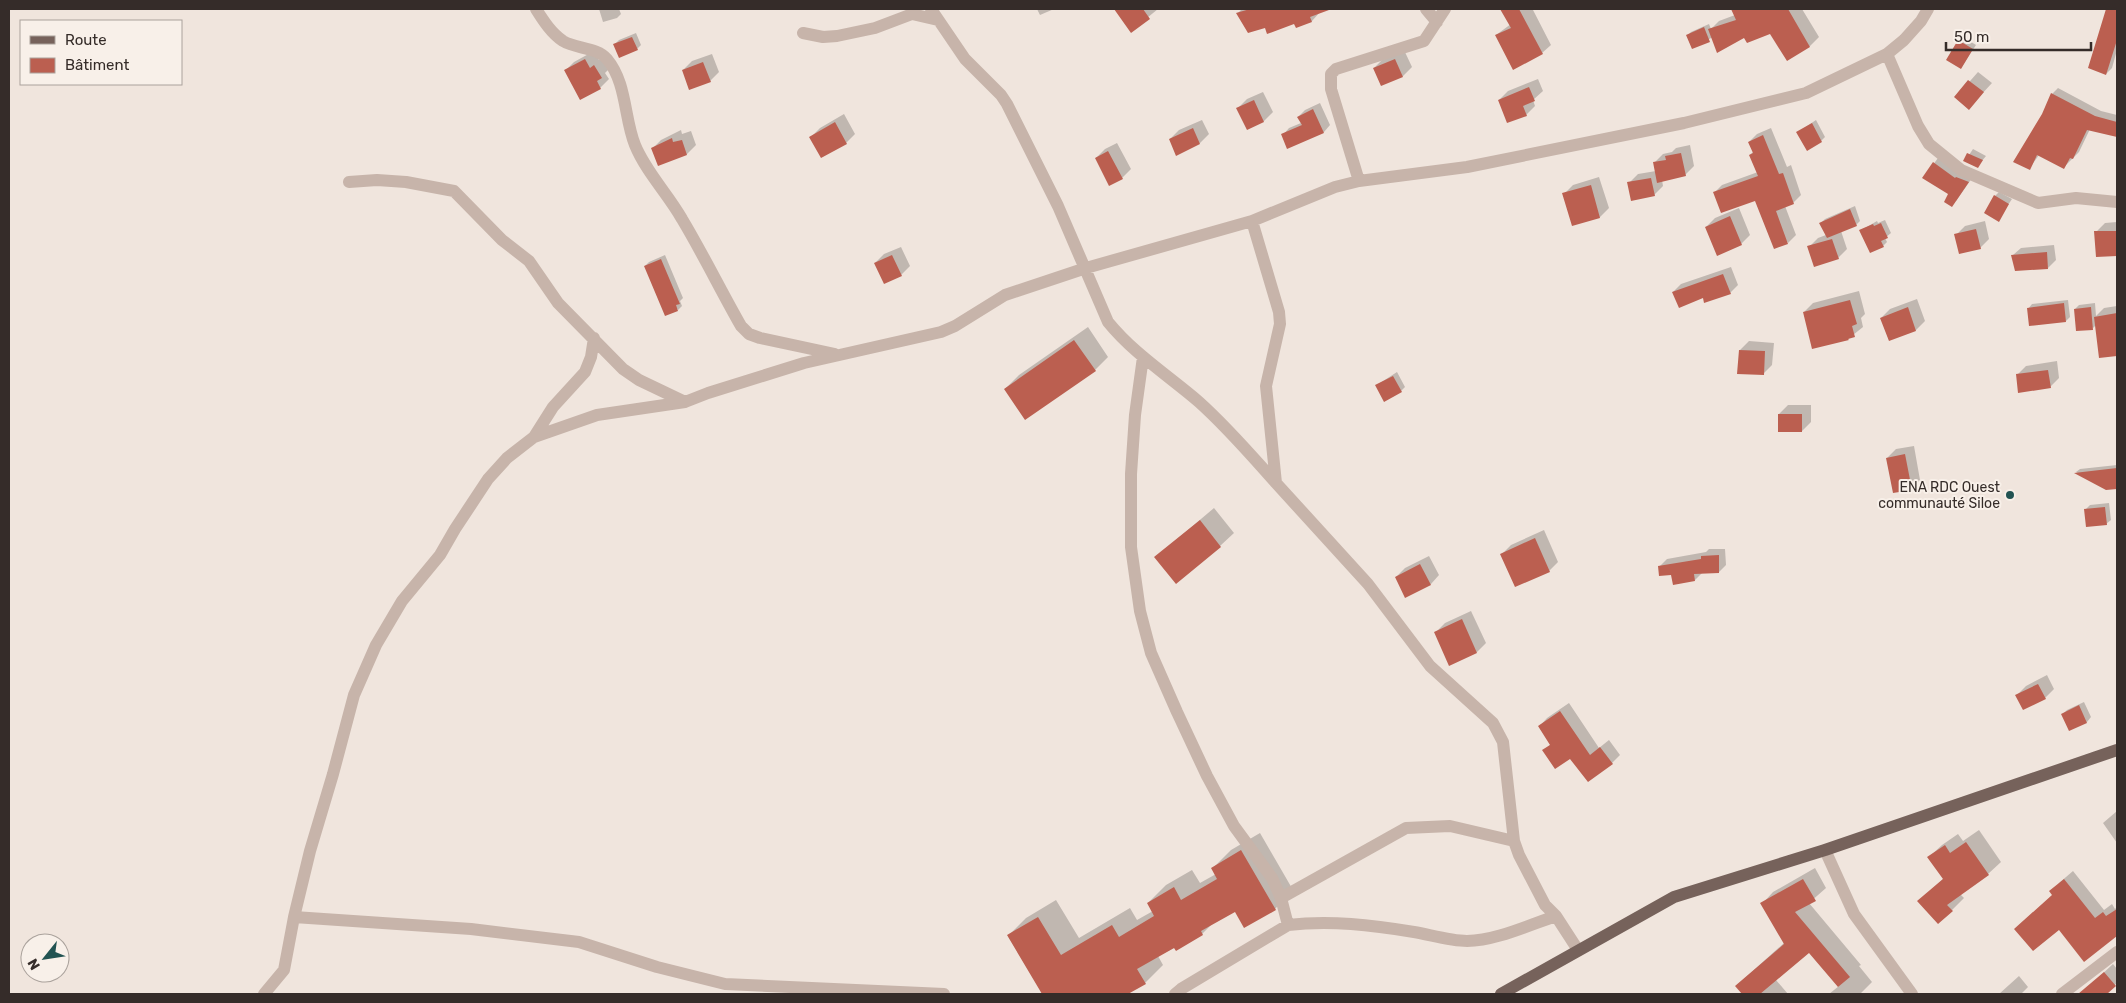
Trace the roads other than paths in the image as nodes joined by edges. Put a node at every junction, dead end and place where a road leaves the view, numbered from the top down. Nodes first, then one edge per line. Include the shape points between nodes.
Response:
1 (536, 9) edge
2 (931, 9) edge
3 (1426, 9) edge
4 (1445, 9) edge
5 (1928, 9) edge
6 (938, 20) junction
7 (1437, 22) junction
8 (803, 33) dead end
9 (1887, 54) junction
10 (1359, 181) junction
11 (349, 182) dead end
12 (2117, 202) edge
13 (1252, 221) junction
14 (1086, 268) junction
15 (594, 338) junction
16 (839, 355) junction
17 (1143, 357) junction
18 (684, 402) junction
19 (534, 437) junction
20 (1276, 483) junction
21 (2117, 750) edge
22 (1514, 841) junction
23 (1825, 850) junction
24 (1281, 898) junction
25 (1556, 916) junction
26 (294, 917) junction
27 (1288, 925) junction
28 (1578, 950) junction
29 (2117, 952) edge
30 (264, 994) edge
31 (944, 994) edge
32 (1176, 994) edge
33 (1501, 994) edge
34 (1912, 994) edge
35 (2062, 994) edge

1 - 16 street via 562,40 602,53 608,60 618,78 639,152 682,219 741,326 760,338
2 - 6 street
3 - 7 street
4 - 7 street
5 - 9 street via 1904,40
6 - 8 street via 912,14 875,28 837,36
6 - 14 street via 964,59 1007,104
7 - 10 street via 1424,41 1336,69 1331,74 1331,89
9 - 10 street via 1806,93 1467,167
9 - 12 street via 1929,144 1961,170 2038,203 2076,198
10 - 13 street via 1314,194
11 - 15 street via 406,182 454,191 502,240 529,261 558,303
13 - 14 street
13 - 20 street via 1279,312 1280,324 1266,386
14 - 16 street via 1005,295 941,332
14 - 17 street via 1108,322
15 - 18 street via 631,375
15 - 19 street via 585,372 553,407
16 - 18 street
17 - 20 street via 1219,420
17 - 24 street via 1131,474 1131,547 1140,612 1151,653 1207,776 1234,826 1272,878
18 - 19 street via 597,415
19 - 26 street via 507,458 488,480 440,555 402,601 376,645 354,695
20 - 22 street via 1368,584 1430,666 1493,723 1503,742
21 - 23 main road
22 - 24 street via 1450,826 1406,828
22 - 25 street via 1545,905
23 - 28 main road via 1674,897
23 - 34 street via 1854,914
24 - 27 street
25 - 27 street via 1489,938 1466,941 1347,923
25 - 28 street
26 - 30 street via 284,970
26 - 31 street via 471,928 579,942 725,984
27 - 32 street
28 - 33 main road
29 - 35 street

